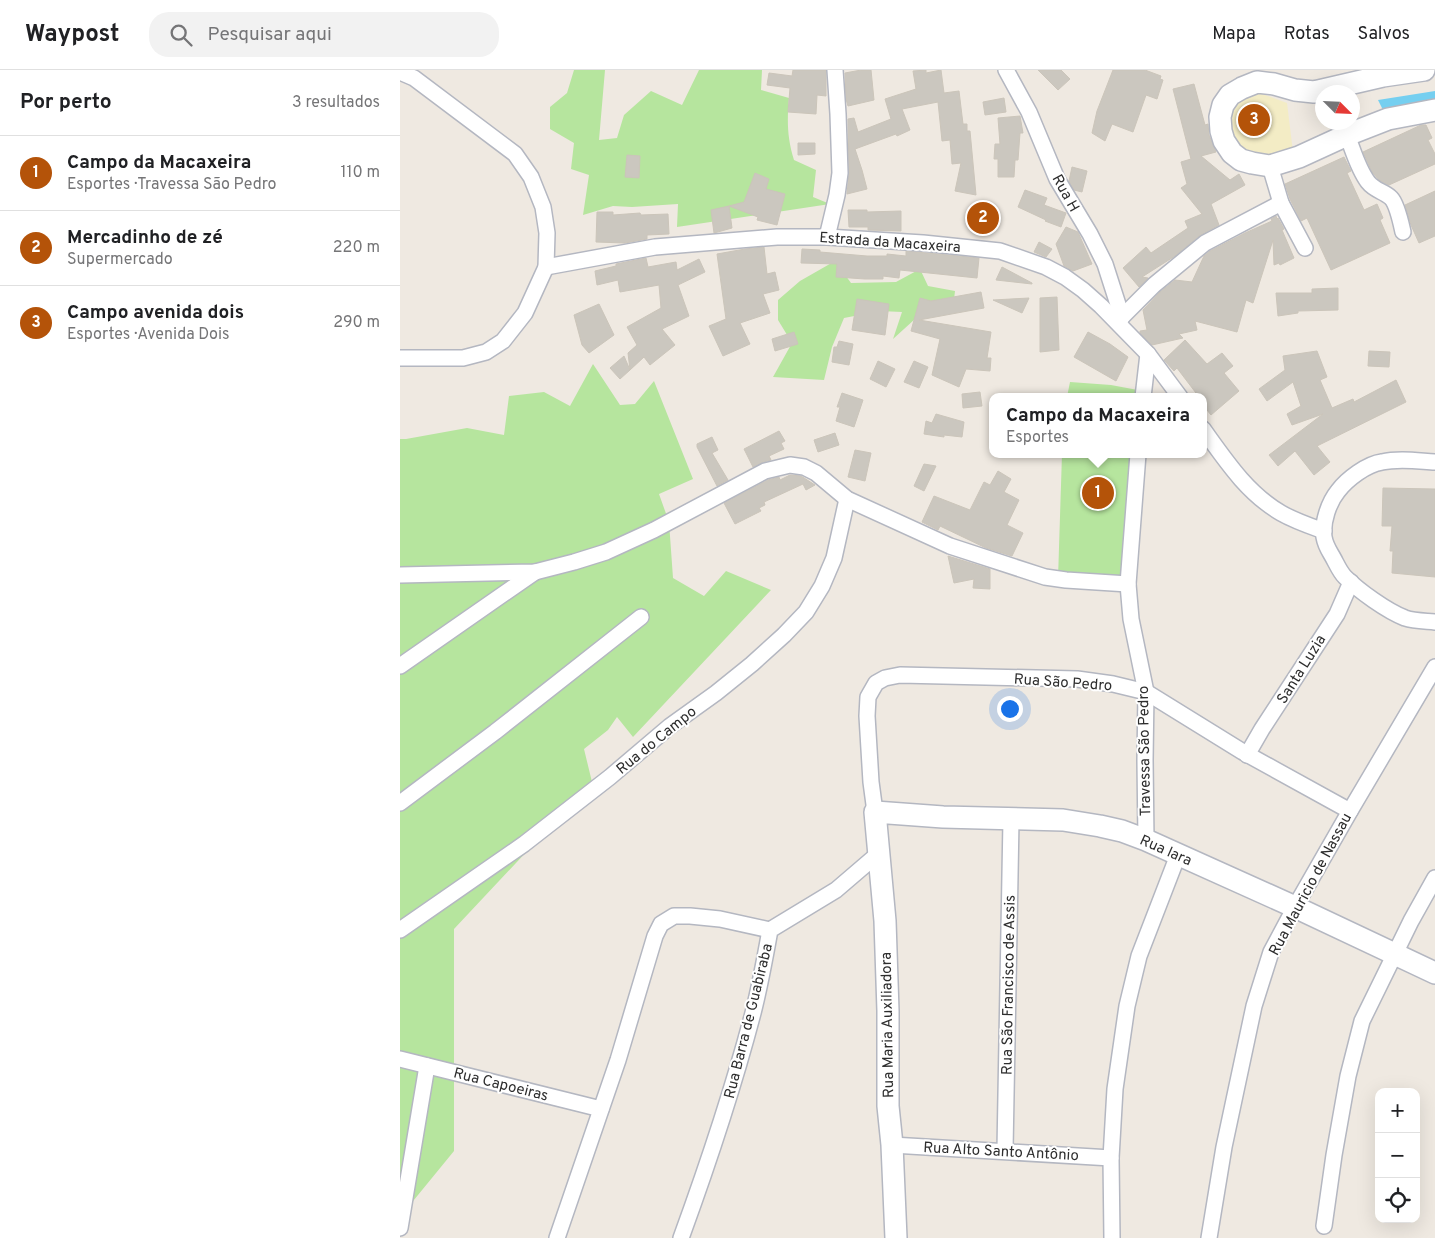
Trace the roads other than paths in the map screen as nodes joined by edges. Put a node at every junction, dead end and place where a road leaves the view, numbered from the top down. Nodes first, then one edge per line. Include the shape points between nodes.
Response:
1 (835, 70) edge
2 (1006, 70) edge
3 (1424, 70) edge
4 (400, 72) edge
5 (416, 74) edge
6 (1435, 110) edge
7 (1347, 135) junction
8 (1270, 166) junction
9 (1281, 203) junction
10 (1403, 232) dead end
11 (827, 237) junction
12 (1305, 248) dead end
13 (546, 267) junction
14 (1121, 320) junction
15 (1148, 354) junction
16 (400, 358) edge
17 (1143, 393) edge
18 (1177, 393) edge
19 (1207, 434) edge
20 (1138, 458) edge
21 (1435, 462) edge
22 (847, 499) junction
23 (1324, 531) junction
24 (535, 572) junction
25 (400, 575) edge
26 (1350, 582) junction
27 (1128, 584) junction
28 (641, 617) dead end
29 (1435, 622) edge
30 (400, 666) edge
31 (1435, 667) edge
32 (1146, 692) junction
33 (1247, 754) junction
34 (400, 802) edge
35 (1350, 811) junction
36 (875, 812) junction
37 (1011, 820) junction
38 (1146, 840) junction
39 (878, 854) junction
40 (1178, 855) junction
41 (1435, 878) edge
42 (1295, 907) junction
43 (400, 930) edge
44 (770, 930) junction
45 (1394, 955) junction
46 (1435, 973) edge
47 (400, 1059) edge
48 (427, 1066) junction
49 (601, 1108) junction
50 (892, 1145) junction
51 (1005, 1150) junction
52 (1111, 1158) junction
53 (1324, 1226) dead end
54 (400, 1228) edge
55 (557, 1238) edge
56 (681, 1238) edge
57 (896, 1238) edge
58 (1112, 1238) edge
59 (1209, 1238) edge

1 - 11 street via 840,173
2 - 14 street, Rua H via 1030,112 1057,179 1105,264
3 - 8 street via 1314,92 1257,82 1230,95 1220,117 1224,142 1241,160
4 - 5 street
5 - 13 street via 515,154 531,177 543,207 547,233
6 - 7 street via 1388,119
7 - 8 street
7 - 10 street via 1361,172 1377,191 1390,197
8 - 9 street
9 - 12 street
9 - 14 street via 1205,243 1154,285
11 - 13 street, Estrada da Macaxeira via 777,237 655,247
11 - 14 street, Estrada da Macaxeira via 1000,250 1065,277
13 - 16 street via 525,312 503,341 486,352 463,358
14 - 15 street, Estrada da Macaxeira
15 - 17 street
15 - 18 street, Estrada da Macaxeira
19 - 23 street via 1238,476 1261,499 1281,513
20 - 27 street, Travessa São Pedro
21 - 23 street via 1399,460 1371,465 1349,479 1336,494 1327,510
22 - 24 street via 804,466 790,465 764,471 606,552
22 - 27 street via 950,546 1027,572 1066,580
22 - 43 street, Rua do Campo via 834,558 822,586 806,612 784,634 738,676 670,726 524,844
23 - 26 street via 1327,546
24 - 25 street
24 - 30 street
26 - 29 street via 1396,614
26 - 33 street, Santa Luzia via 1337,614
27 - 32 street, Travessa São Pedro via 1131,619
28 - 34 street
31 - 35 street, Rua Mauricio de Nassau
32 - 33 street, Rua São Pedro
32 - 36 street, Rua São Pedro via 1077,679 885,678 876,683 868,697 870,772
32 - 38 street, Travessa São Pedro
33 - 35 street, Rua São Pedro
35 - 42 street, Rua Mauricio de Nassau
36 - 37 street, Rua Iara
36 - 39 street, Rua Maria Auxiliadora
37 - 38 street, Rua Iara via 1063,820 1100,826
37 - 51 street, Rua São Francisco de Assis
38 - 40 street, Rua Iara
39 - 44 street, Rua Barra de Guabiraba via 836,890
39 - 50 street, Rua Maria Auxiliadora via 885,921 888,1106
40 - 42 street, Rua Iara
40 - 52 street via 1140,956 1127,1006 1115,1089
41 - 45 street
42 - 45 street, Rua Iara
42 - 59 street, Rua Mauricio de Nassau via 1272,952 1254,1006 1224,1147
44 - 49 street via 690,916 674,916 661,924
44 - 56 street, Rua Barra de Guabiraba via 753,1011 733,1082 703,1180
45 - 46 street, Rua Iara
45 - 53 street via 1362,1021 1355,1048
47 - 48 street, Rua Capoeiras
48 - 49 street, Rua Capoeiras
48 - 54 street
49 - 55 street
50 - 51 street, Rua Alto Santo Antônio
50 - 57 street, Rua Maria Auxiliadora
51 - 52 street, Rua Alto Santo Antônio
52 - 58 street

